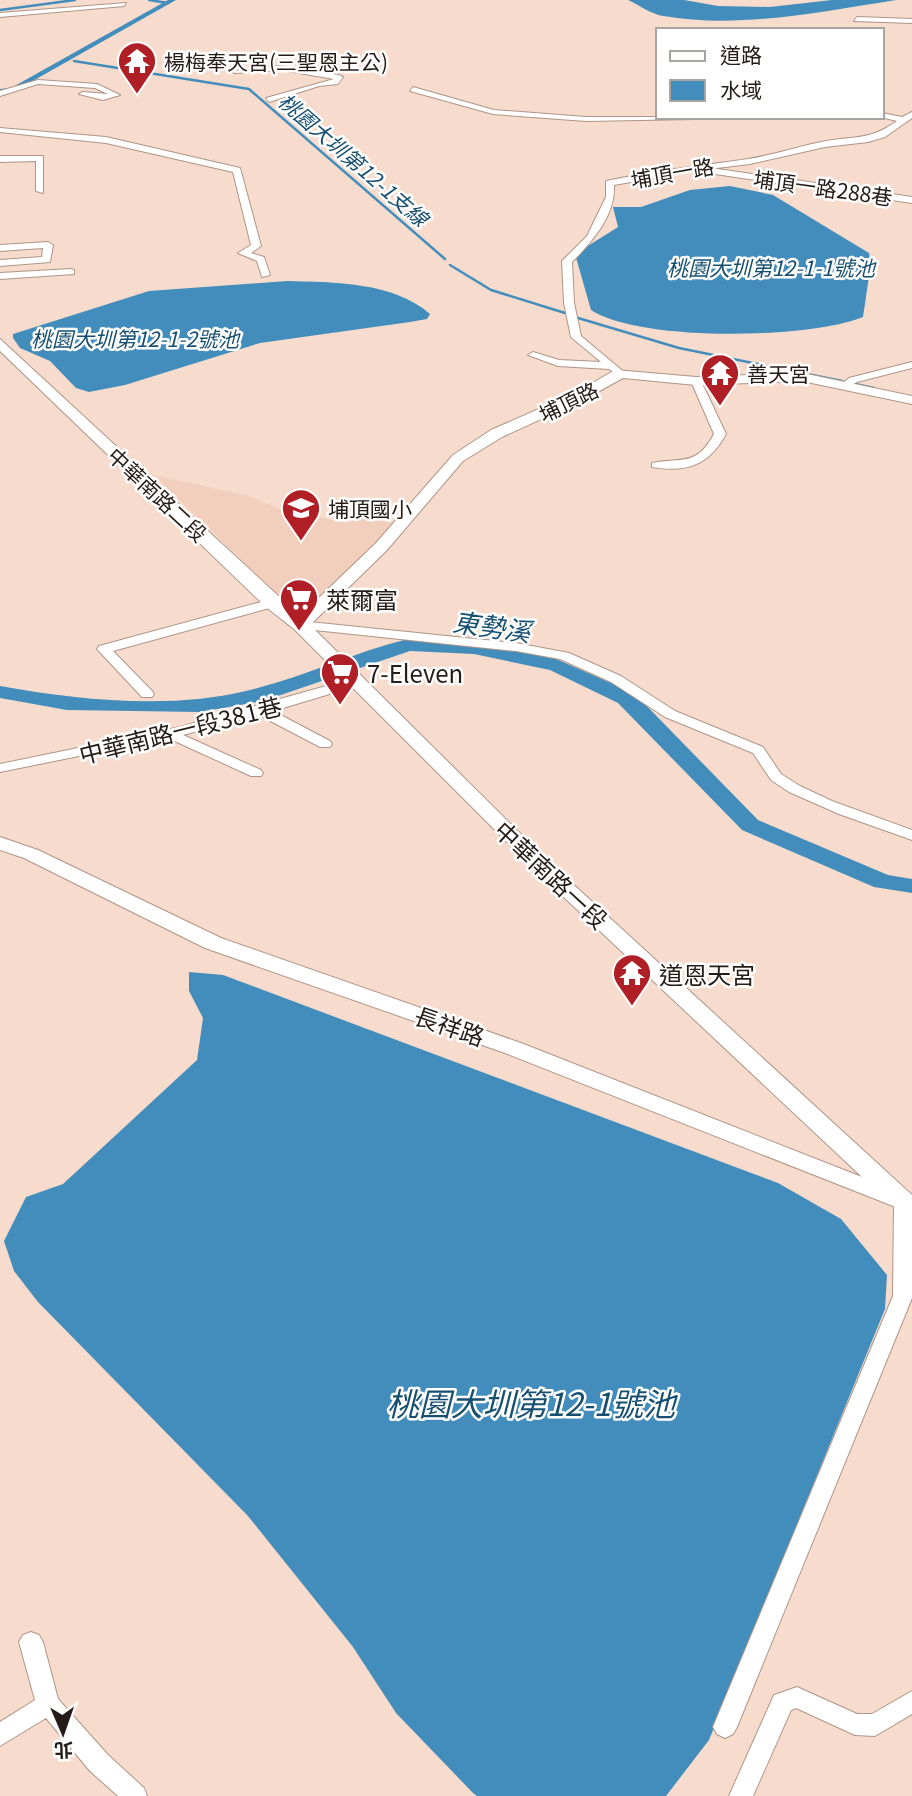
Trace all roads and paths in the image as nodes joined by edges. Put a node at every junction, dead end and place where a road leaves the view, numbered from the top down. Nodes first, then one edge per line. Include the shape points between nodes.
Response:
1 (124, 4) dead end
2 (0, 15) edge
3 (858, 19) dead end
4 (912, 21) edge
5 (235, 71) dead end
6 (414, 89) dead end
7 (0, 94) edge
8 (83, 94) dead end
9 (269, 100) dead end
10 (507, 102) dead end
11 (505, 113) junction
12 (884, 115) edge
13 (908, 117) edge
14 (656, 118) edge
15 (0, 130) edge
16 (0, 159) edge
17 (691, 168) junction
18 (40, 191) dead end
19 (912, 200) edge
20 (0, 248) edge
21 (0, 263) edge
22 (71, 272) dead end
23 (265, 275) dead end
24 (0, 276) edge
25 (0, 343) edge
26 (533, 355) dead end
27 (912, 365) edge
28 (615, 370) junction
29 (696, 380) junction
30 (846, 385) junction
31 (912, 400) edge
32 (656, 465) dead end
33 (272, 603) junction
34 (300, 625) junction
35 (318, 644) joint
36 (355, 678) junction
37 (147, 694) dead end
38 (262, 711) junction
39 (170, 734) junction
40 (326, 744) dead end
41 (0, 768) edge
42 (256, 773) dead end
43 (912, 835) edge
44 (0, 843) edge
45 (909, 1206) edge
46 (31, 1642) dead end
47 (912, 1701) edge
48 (48, 1704) junction
49 (725, 1727) dead end
50 (0, 1734) edge
51 (135, 1796) edge
52 (741, 1796) edge

1 - 2 street
3 - 4 street
5 - 9 street via 281,68 339,77 335,82
6 - 11 street
7 - 8 street via 38,82 97,86 116,94 103,98
10 - 11 street
11 - 14 street
12 - 13 street
13 - 17 street, 埔頂一路 via 868,139
15 - 23 street via 106,140 237,170 256,246 243,253 261,259
16 - 18 street via 42,160
17 - 19 street, 埔頂一路288巷
17 - 28 street, 埔頂一路 via 609,183 610,197 591,237 567,261 576,337
20 - 21 street via 48,245 47,260
22 - 24 street
25 - 33 street, 中華南路二段
26 - 28 street
27 - 30 street
28 - 29 street, 埔頂路
28 - 34 street, 埔頂路 via 600,387 458,458 368,563
29 - 30 street, 埔頂路 via 802,377
29 - 32 street via 720,434 712,450 693,464
30 - 31 street, 埔頂路
33 - 34 street, 中華南路二段
33 - 37 street via 104,649
34 - 35 street, 中華南路二段
34 - 43 street via 564,656 617,679 670,714 758,750 788,785
35 - 36 street, 中華南路一段
36 - 38 street, 中華南路一段381巷
36 - 45 street, 中華南路一段 via 544,868
38 - 39 street, 中華南路一段381巷
38 - 40 street
39 - 41 street, 中華南路一段381巷
39 - 42 street
44 - 45 street, 長祥路 via 213,943 513,1048
45 - 49 street via 903,1296
46 - 48 street
47 - 52 street via 875,1725 855,1724 797,1697 782,1702
48 - 50 street
48 - 51 street

